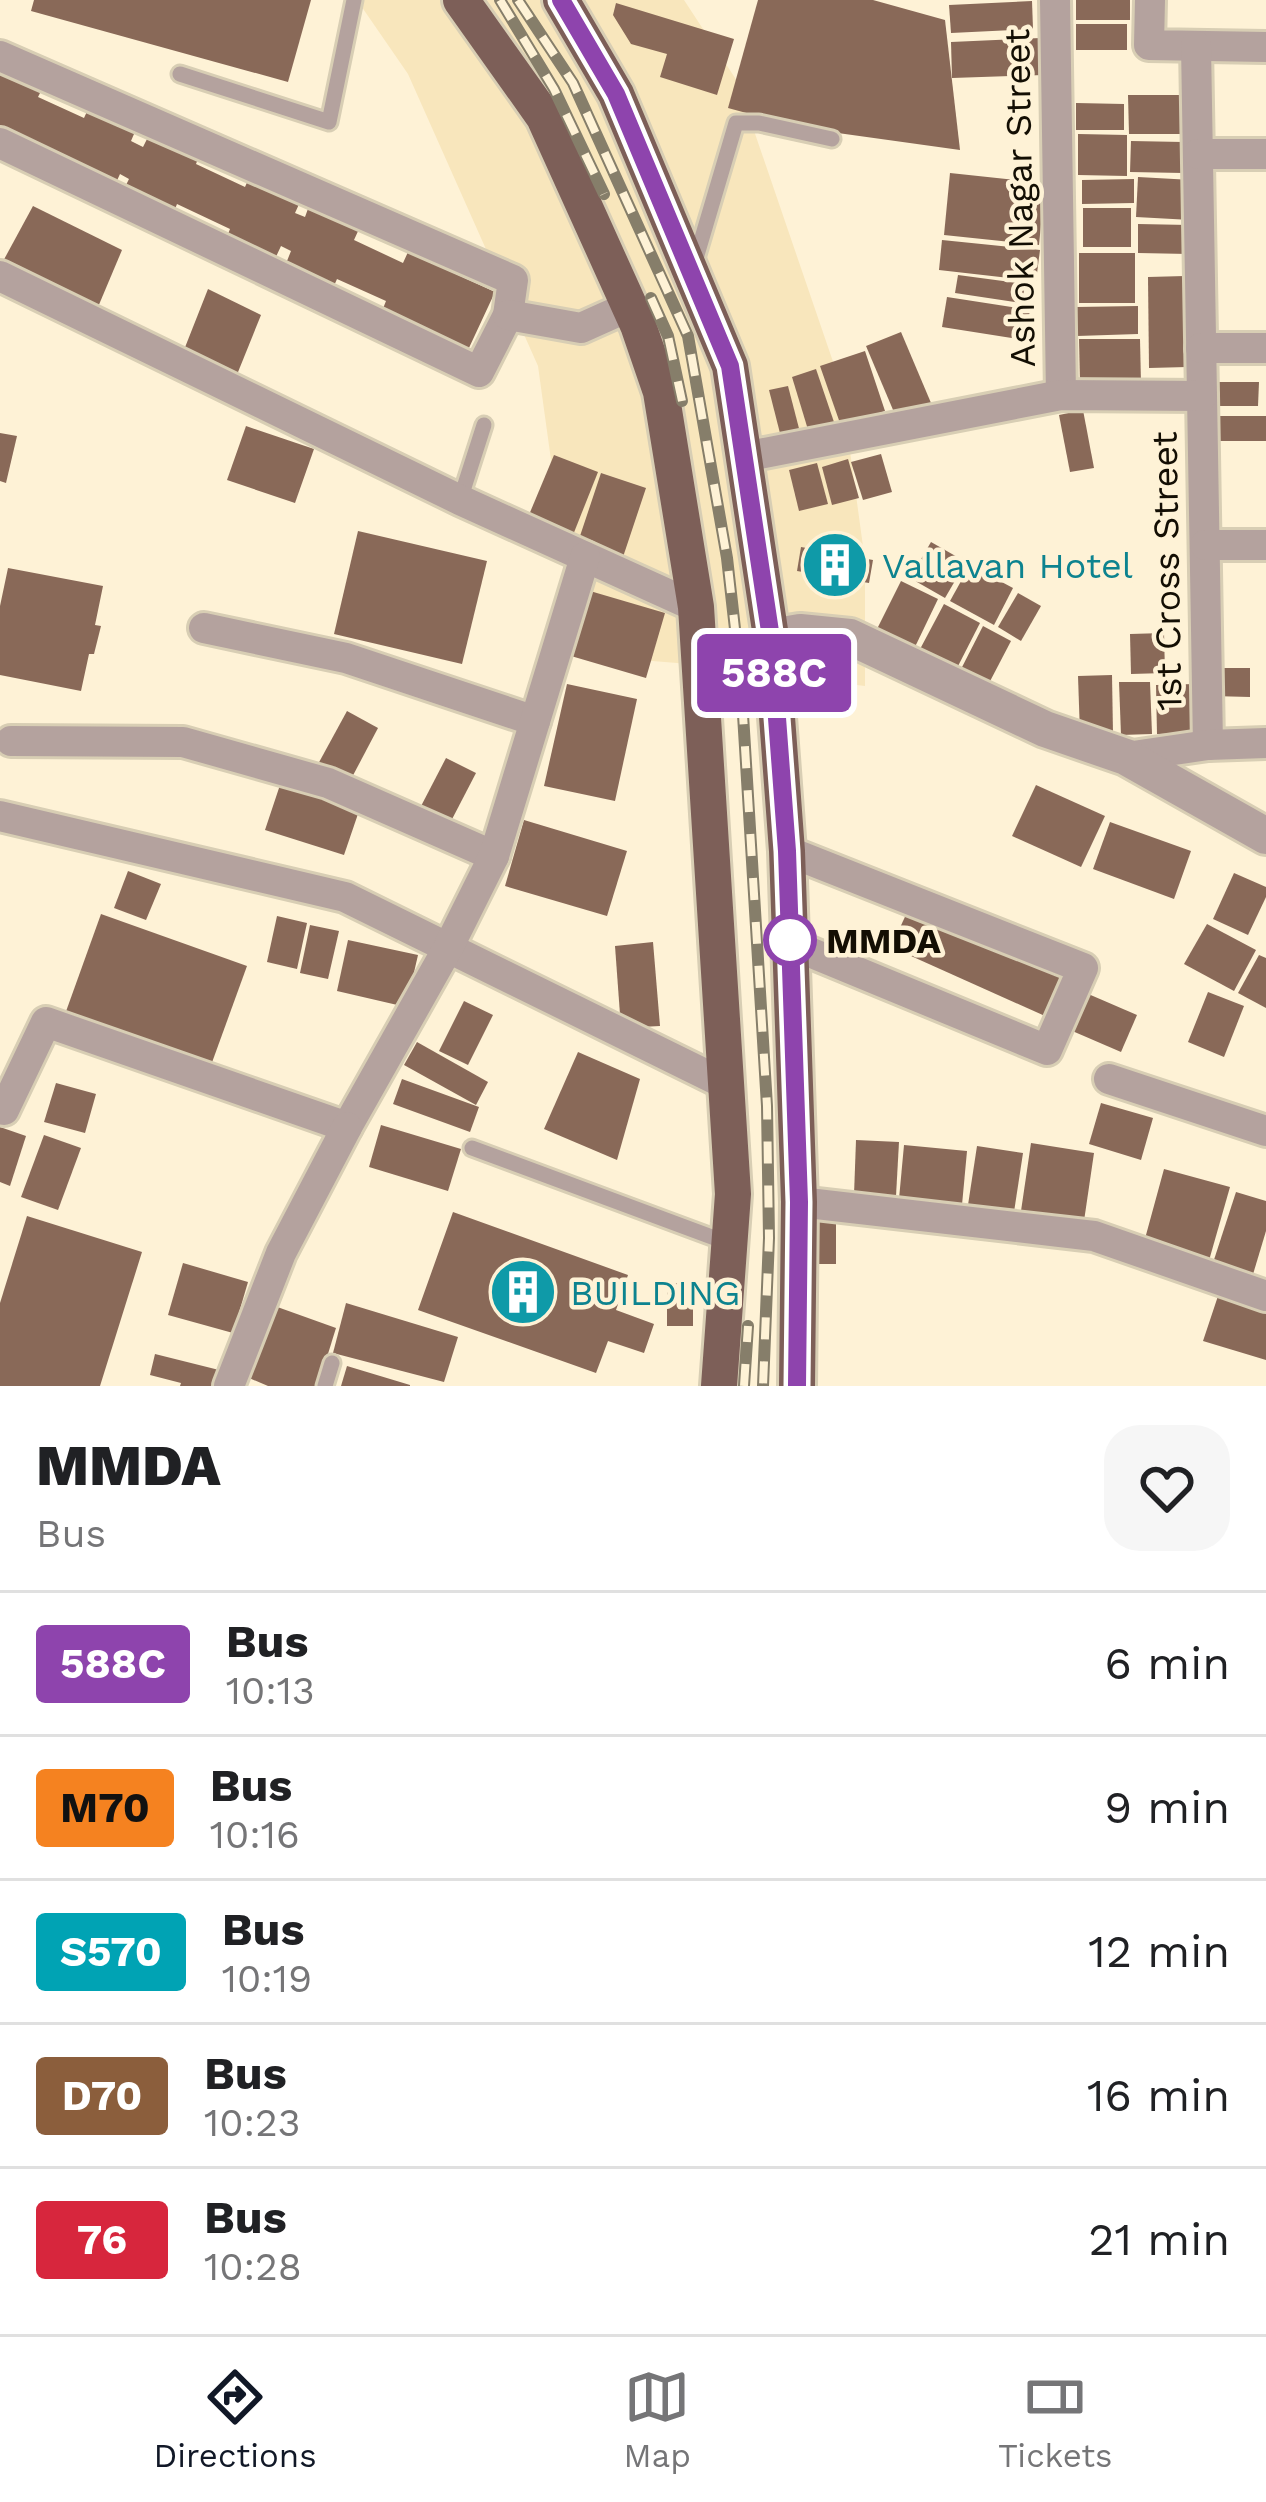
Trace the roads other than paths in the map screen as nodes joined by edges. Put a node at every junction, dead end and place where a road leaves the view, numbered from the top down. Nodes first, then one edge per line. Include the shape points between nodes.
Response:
1 (354, 0) edge
2 (461, 0) edge
3 (561, 0) edge
4 (1055, 0) edge
5 (1150, 0) edge
6 (1196, 46) junction
7 (1266, 47) edge
8 (0, 56) edge
9 (180, 74) dead end
10 (832, 139) dead end
11 (0, 143) edge
12 (1198, 154) junction
13 (1266, 154) edge
14 (691, 273) junction
15 (0, 276) edge
16 (630, 306) junction
17 (508, 315) junction
18 (1201, 348) junction
19 (1266, 348) edge
20 (1061, 394) junction
21 (1202, 396) junction
22 (484, 425) dead end
23 (744, 457) junction
24 (460, 500) junction
25 (1205, 545) junction
26 (1266, 545) edge
27 (586, 557) junction
28 (696, 607) junction
29 (204, 628) dead end
30 (771, 638) junction
31 (535, 721) junction
32 (11, 740) dead end
33 (1266, 743) edge
34 (1208, 745) junction
35 (1126, 757) junction
36 (0, 817) edge
37 (1266, 836) edge
38 (787, 851) junction
39 (494, 856) junction
40 (790, 944) junction
41 (448, 948) junction
42 (1109, 1079) dead end
43 (724, 1084) junction
44 (0, 1108) edge
45 (347, 1126) junction
46 (1266, 1132) edge
47 (472, 1148) dead end
48 (799, 1202) junction
49 (730, 1244) junction
50 (1266, 1296) edge
51 (332, 1363) dead end
52 (237, 1384) edge
53 (325, 1386) edge
54 (719, 1386) edge
55 (797, 1386) edge

1 - 9 lane via 329,122
2 - 16 main road via 544,117
3 - 14 main road via 616,94
4 - 20 street, Ashok Nagar Street
5 - 6 street via 1150,45
6 - 7 street
6 - 12 street, 1st Cross Street
8 - 17 street via 513,280
10 - 14 lane via 736,123
11 - 17 street via 479,372
12 - 13 street
12 - 18 street, 1st Cross Street
14 - 23 main road via 730,366
15 - 24 street
16 - 17 street via 580,328
16 - 28 main road via 662,392
18 - 19 street
18 - 21 street, 1st Cross Street
20 - 21 street, Ashok Nagar Street
20 - 23 street, Ashok Nagar Street
21 - 25 street, 1st Cross Street
22 - 24 lane
23 - 30 main road
24 - 27 street
25 - 26 street
25 - 34 street, 1st Cross Street
27 - 28 street
27 - 31 street
28 - 43 main road
29 - 31 street via 346,658
30 - 35 street via 850,637 1045,729
30 - 38 main road
31 - 39 street
32 - 39 street via 183,742 328,783
33 - 34 street
34 - 35 street
35 - 37 street
36 - 41 street via 345,897
38 - 40 main road
38 - 40 street via 1083,968 1048,1051
39 - 41 street
40 - 48 main road
41 - 43 street
41 - 45 street
42 - 46 street
43 - 49 main road
44 - 45 street via 46,1022
45 - 52 street via 281,1253
47 - 49 lane
48 - 50 street via 1094,1236
48 - 55 main road
49 - 54 main road
51 - 53 lane

